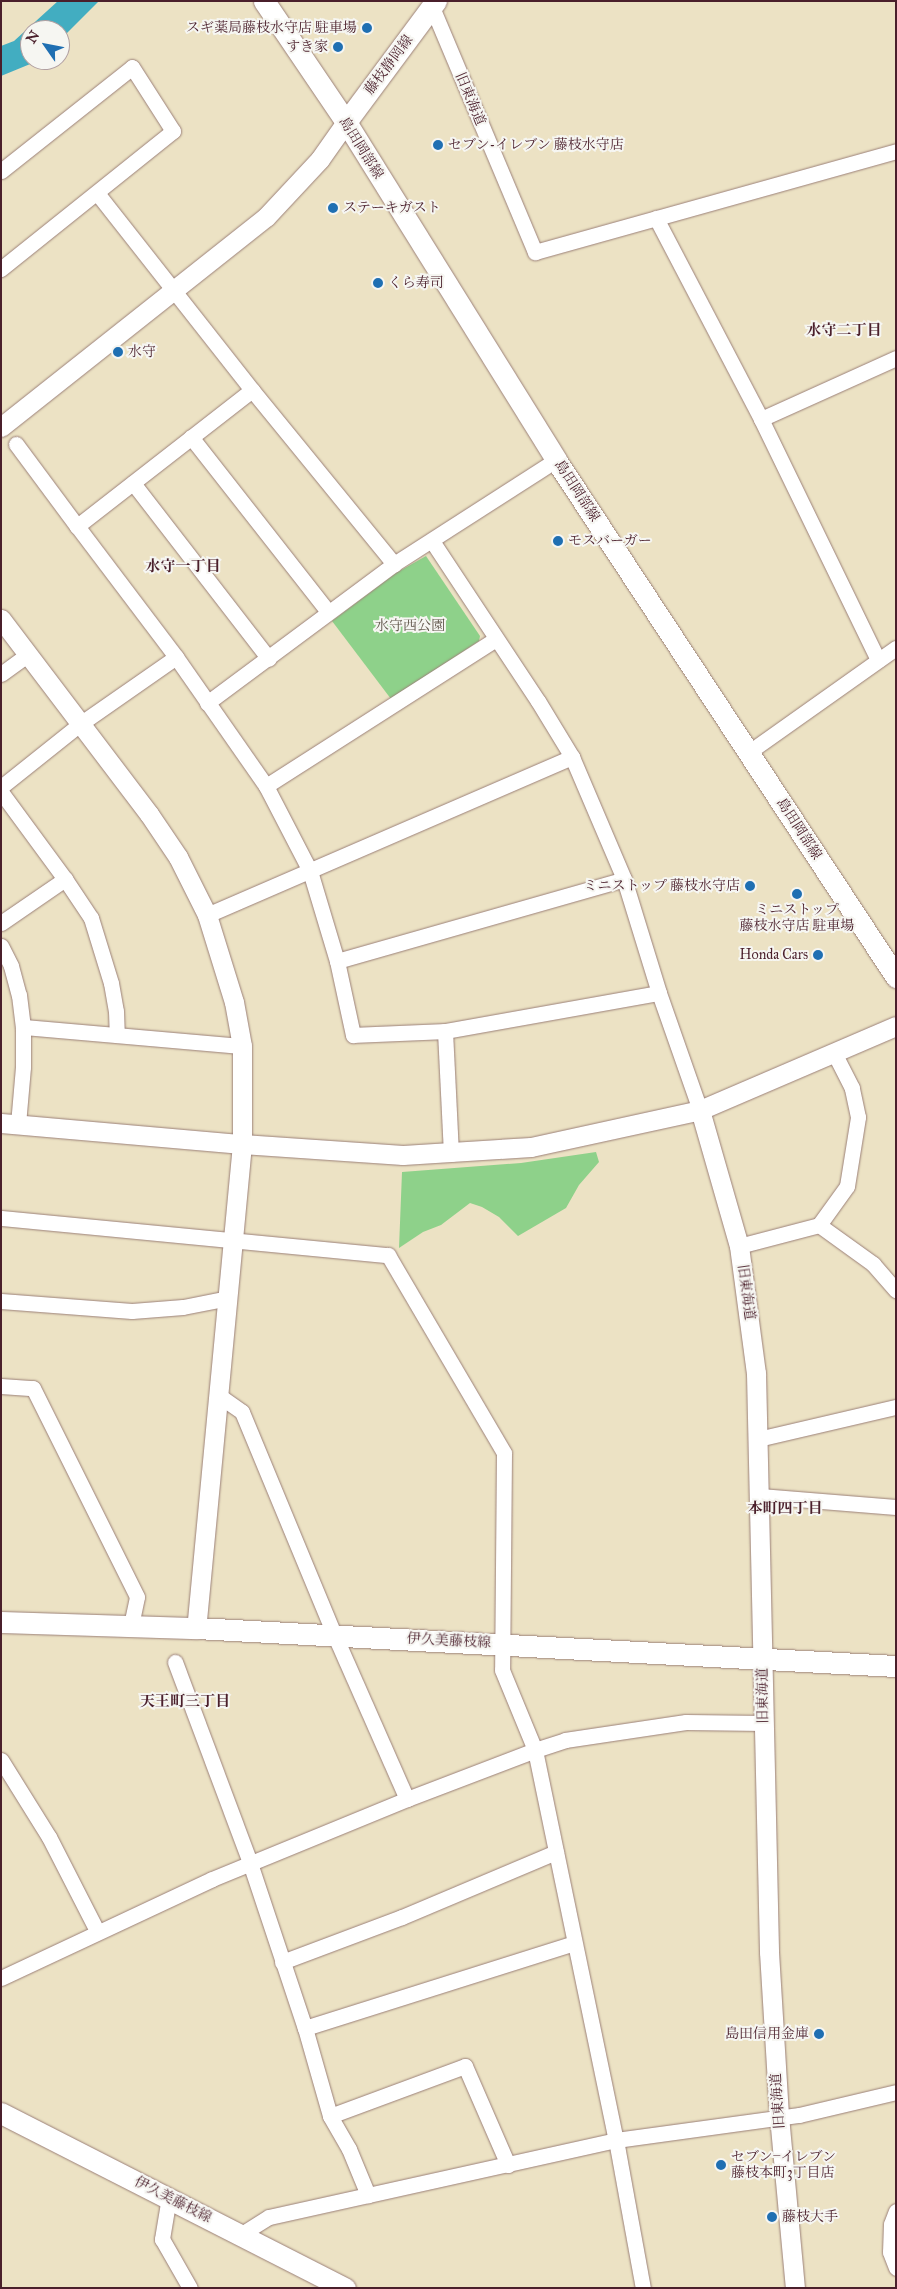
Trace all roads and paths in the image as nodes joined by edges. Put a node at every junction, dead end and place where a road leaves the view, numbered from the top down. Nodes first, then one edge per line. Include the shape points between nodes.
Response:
1 (264, 1) edge
2 (434, 4) edge
3 (346, 122) junction
4 (896, 151) edge
5 (1, 171) edge
6 (97, 193) junction
7 (656, 218) junction
8 (1, 269) edge
9 (175, 291) junction
10 (896, 358) edge
11 (252, 390) junction
12 (761, 419) junction
13 (1, 427) edge
14 (191, 437) junction
15 (16, 444) dead end
16 (556, 460) junction
17 (133, 483) junction
18 (78, 526) junction
19 (432, 541) junction
20 (394, 564) junction
21 (328, 612) junction
22 (1, 619) edge
23 (496, 639) junction
24 (896, 648) edge
25 (27, 655) junction
26 (176, 657) junction
27 (269, 659) junction
28 (878, 660) junction
29 (1, 674) edge
30 (207, 703) junction
31 (80, 724) junction
32 (749, 752) junction
33 (572, 756) junction
34 (266, 786) junction
35 (1, 787) edge
36 (1, 792) edge
37 (310, 871) junction
38 (65, 879) junction
39 (624, 879) junction
40 (207, 915) junction
41 (1, 923) edge
42 (1, 946) edge
43 (337, 961) junction
44 (896, 977) edge
45 (659, 993) junction
46 (896, 1026) edge
47 (23, 1027) junction
48 (445, 1031) junction
49 (117, 1035) junction
50 (242, 1046) junction
51 (834, 1053) junction
52 (700, 1110) junction
53 (9, 1124) edge
54 (242, 1144) junction
55 (451, 1154) junction
56 (1, 1218) edge
57 (819, 1225) junction
58 (234, 1241) junction
59 (739, 1246) junction
60 (896, 1290) edge
61 (229, 1298) junction
62 (1, 1302) edge
63 (1, 1386) edge
64 (218, 1395) junction
65 (896, 1407) edge
66 (758, 1439) junction
67 (760, 1496) junction
68 (896, 1507) edge
69 (1, 1622) edge
70 (132, 1626) junction
71 (196, 1628) junction
72 (335, 1636) junction
73 (503, 1644) junction
74 (762, 1658) junction
75 (176, 1662) dead end
76 (896, 1666) edge
77 (764, 1723) junction
78 (535, 1750) junction
79 (1, 1760) edge
80 (407, 1799) junction
81 (556, 1852) junction
82 (250, 1863) junction
83 (97, 1931) junction
84 (574, 1943) junction
85 (282, 1962) junction
86 (1, 1978) edge
87 (305, 2028) junction
88 (896, 2092) edge
89 (1, 2112) edge
90 (330, 2116) junction
91 (779, 2116) junction
92 (616, 2140) junction
93 (508, 2165) junction
94 (368, 2195) junction
95 (169, 2198) junction
96 (896, 2212) edge
97 (240, 2235) junction
98 (896, 2268) edge
99 (190, 2288) edge
100 (345, 2288) edge
101 (643, 2288) edge
102 (795, 2288) edge

1 - 3 main road, 島田岡部線
2 - 3 main road, 藤枝静岡線
2 - 7 street, 旧東海道 via 535,252
3 - 9 street via 320,159 266,217
3 - 16 main road, 島田岡部線
4 - 7 street
5 - 6 street via 132,67 173,131
6 - 8 street
6 - 9 street
7 - 12 street
9 - 11 street
9 - 13 street
10 - 12 street
11 - 14 street
11 - 20 street
12 - 28 street
14 - 17 street
14 - 21 street
15 - 18 street
16 - 19 street
16 - 32 main road, 島田岡部線
17 - 18 street
17 - 27 street
18 - 26 street
19 - 20 street
19 - 23 street
20 - 21 street
21 - 27 street
22 - 25 street
23 - 33 street
23 - 34 street
24 - 28 street
25 - 29 street
25 - 31 street
26 - 30 street
26 - 31 street
27 - 30 street
28 - 32 street
30 - 34 street
31 - 35 street
31 - 40 street via 178,857
32 - 44 main road, 島田岡部線
33 - 37 street
33 - 39 street
34 - 37 street
36 - 38 street
37 - 40 street
37 - 43 street
38 - 41 street
38 - 49 street via 90,918 103,952 116,1011
39 - 43 street
39 - 45 street
40 - 50 street via 234,1002
42 - 47 street via 20,994
43 - 48 street via 353,1035
45 - 48 street
45 - 52 street
46 - 51 street
47 - 49 street
47 - 53 street via 23,1067
48 - 55 street
49 - 50 street
50 - 54 street
51 - 52 street
51 - 57 street via 852,1088 858,1117 847,1186
52 - 55 street via 531,1147
52 - 59 street, 旧東海道
53 - 54 street
54 - 55 street via 403,1156
54 - 58 street
56 - 58 street
57 - 59 street
57 - 60 street via 873,1264
58 - 61 street
58 - 73 street via 388,1254 504,1453
59 - 66 street, 旧東海道 via 756,1373
61 - 62 street via 183,1307 132,1311
61 - 64 street
63 - 70 street via 33,1388 137,1597
64 - 71 street
64 - 72 street via 242,1412
65 - 66 street
66 - 67 street, 旧東海道
67 - 68 street
67 - 74 street, 旧東海道
69 - 70 main road, 伊久美藤枝線
70 - 71 main road, 伊久美藤枝線
71 - 72 main road, 伊久美藤枝線
72 - 73 main road, 伊久美藤枝線
72 - 80 street
73 - 74 main road, 伊久美藤枝線
73 - 78 street via 502,1670
74 - 76 main road, 伊久美藤枝線
74 - 77 street, 旧東海道
75 - 82 street
77 - 78 street via 686,1722 565,1740
77 - 91 street, 旧東海道 via 768,1952
78 - 80 street
78 - 81 street
79 - 83 street via 49,1837
80 - 82 street
81 - 84 street
81 - 85 street via 402,1917
82 - 83 street
82 - 85 street
83 - 86 street
84 - 87 street
84 - 92 street
85 - 87 street
87 - 90 street
88 - 91 street via 799,2115
89 - 95 main road, 伊久美藤枝線
90 - 93 street via 465,2066
90 - 94 street via 350,2149
91 - 92 street
91 - 102 street, 旧東海道
92 - 93 street
92 - 101 street
93 - 94 street
94 - 97 street via 269,2217
95 - 97 main road, 伊久美藤枝線
95 - 99 street via 162,2239
96 - 98 street via 891,2224 890,2252
97 - 100 main road, 伊久美藤枝線

